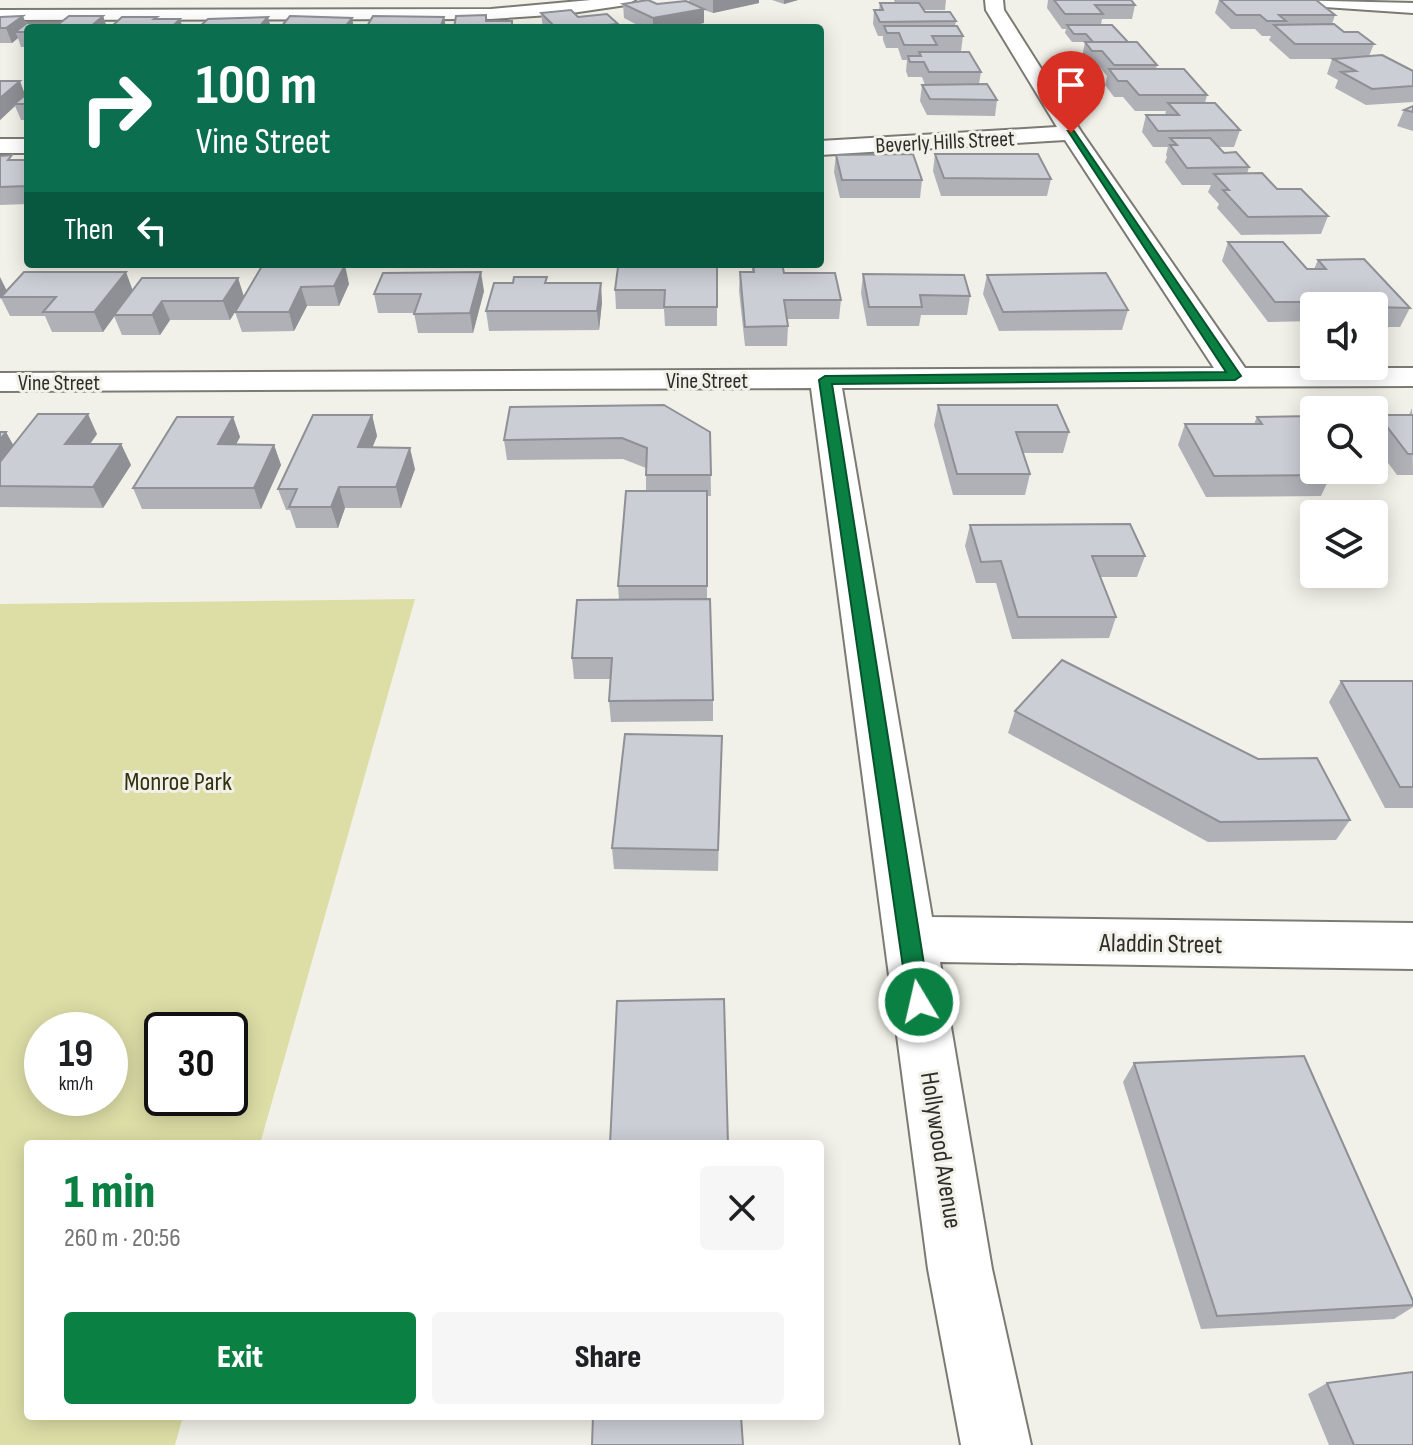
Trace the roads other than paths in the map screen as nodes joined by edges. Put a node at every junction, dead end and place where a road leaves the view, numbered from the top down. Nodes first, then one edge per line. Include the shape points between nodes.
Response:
1 (626, 0) edge
2 (994, 0) edge
3 (1295, 0) edge
4 (1358, 2) edge
5 (1413, 8) edge
6 (0, 15) edge
7 (1386, 24) dead end
8 (1071, 133) junction
9 (0, 146) edge
10 (24, 146) edge
11 (824, 148) edge
12 (1235, 376) junction
13 (1413, 377) edge
14 (825, 380) junction
15 (0, 382) edge
16 (909, 939) junction
17 (1413, 946) edge
18 (996, 1445) edge

1 - 6 street via 491,14
2 - 8 street via 995,10
3 - 4 street
4 - 5 street
4 - 7 street
8 - 11 street, Beverly Hills Street
8 - 12 street
9 - 10 street
12 - 13 street, Vine Street
12 - 14 street, Vine Street
14 - 15 street, Vine Street
14 - 16 street, Hollywood Avenue
16 - 17 street, Aladdin Street
16 - 18 street, Hollywood Avenue via 960,1269

